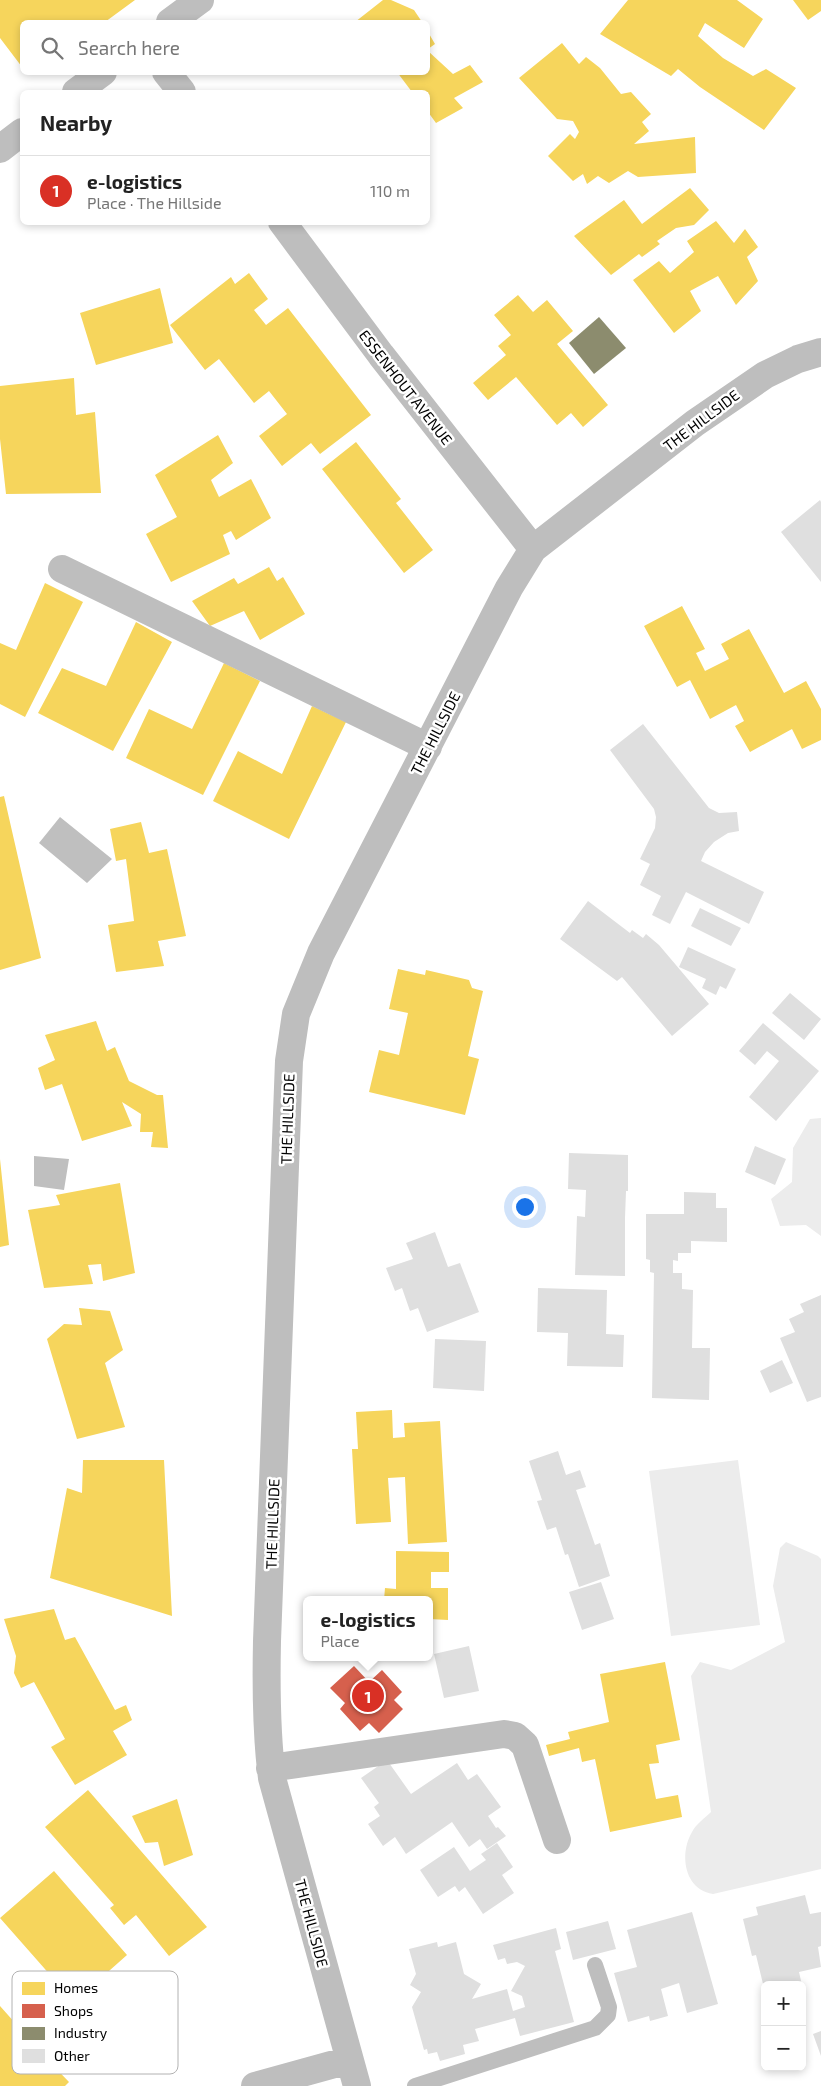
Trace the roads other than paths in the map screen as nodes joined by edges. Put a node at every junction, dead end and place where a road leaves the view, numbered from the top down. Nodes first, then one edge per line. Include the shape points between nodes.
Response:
1 (200, 0) edge
2 (173, 20) edge
3 (99, 75) edge
4 (168, 75) edge
5 (79, 90) edge
6 (180, 90) edge
7 (20, 134) edge
8 (0, 149) edge
9 (284, 225) edge
10 (821, 333) edge
11 (809, 356) edge
12 (533, 549) junction
13 (62, 569) dead end
14 (428, 747) junction
15 (270, 1768) junction
16 (557, 1840) dead end
17 (595, 1965) dead end
18 (349, 2060) junction
19 (255, 2086) edge
20 (357, 2086) edge
21 (415, 2086) edge

1 - 2 street
3 - 5 street
4 - 6 street
7 - 8 street
9 - 12 street, ESSENHOUT AVENUE
10 - 11 street
11 - 12 street, THE HILLSIDE via 764,375 734,395
12 - 14 street, THE HILLSIDE via 509,588
13 - 14 street
14 - 15 street, THE HILLSIDE via 321,953 292,1032 266,1676
15 - 16 street via 504,1734 515,1736 525,1745
15 - 18 street, THE HILLSIDE
17 - 21 lane via 609,2007 608,2015 595,2028
18 - 19 street
18 - 20 street, THE HILLSIDE

